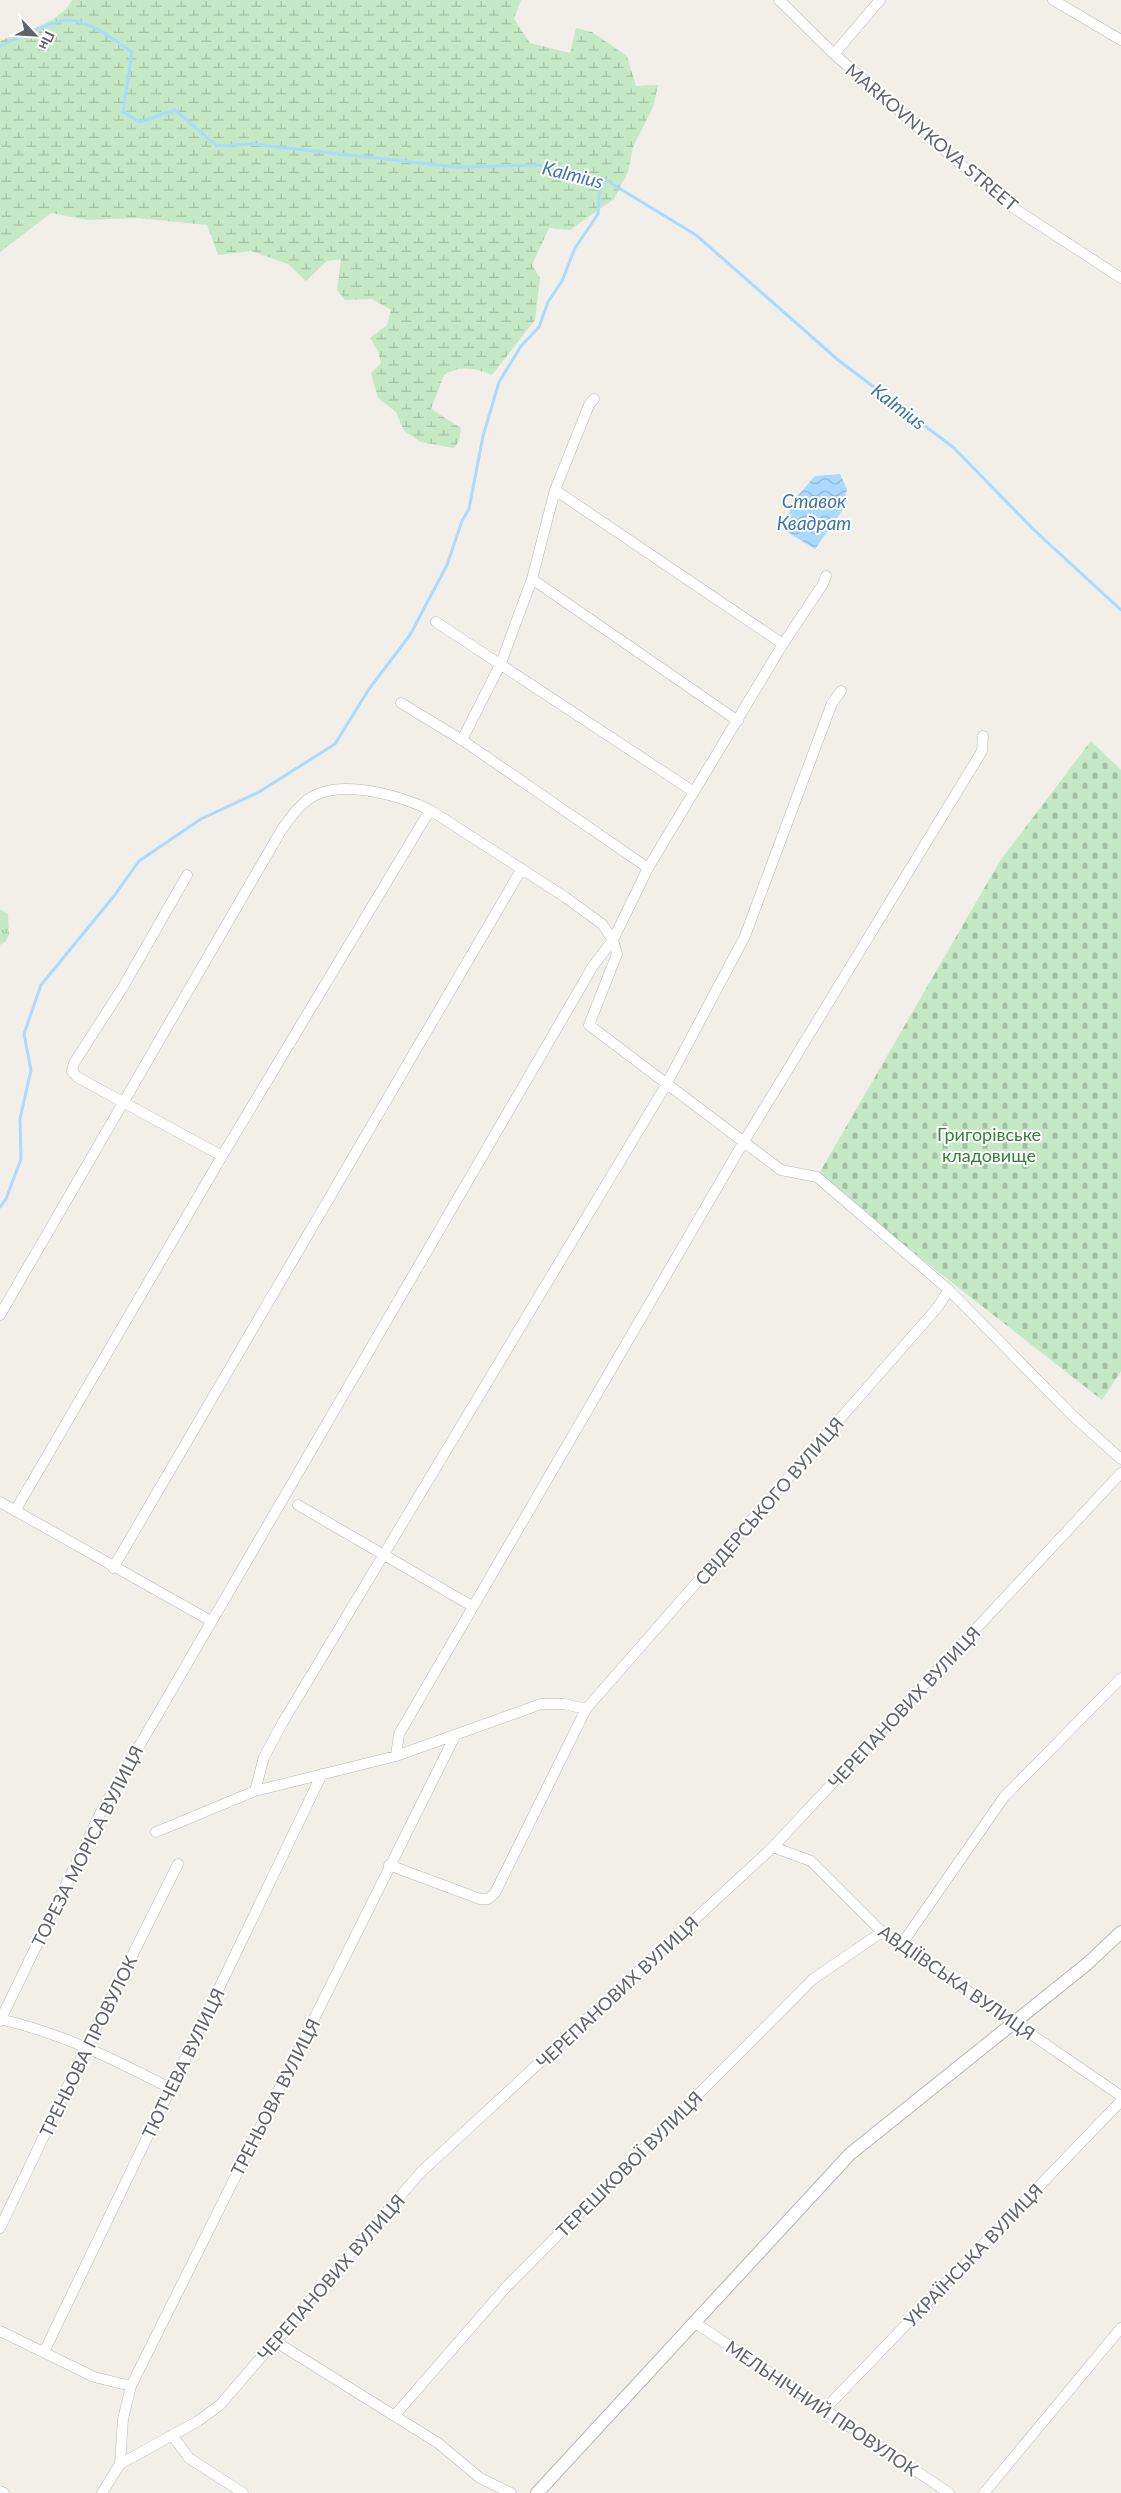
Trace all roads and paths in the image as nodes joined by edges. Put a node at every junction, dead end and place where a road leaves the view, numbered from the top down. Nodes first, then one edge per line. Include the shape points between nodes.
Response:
1 (779, 0) edge
2 (880, 0) edge
3 (1053, 0) edge
4 (1121, 40) edge
5 (834, 54) junction
6 (1121, 278) edge
7 (594, 399) dead end
8 (555, 490) junction
9 (826, 576) dead end
10 (532, 579) junction
11 (436, 622) dead end
12 (783, 644) junction
13 (500, 663) junction
14 (841, 691) dead end
15 (401, 703) dead end
16 (738, 721) junction
17 (983, 736) dead end
18 (462, 740) junction
19 (694, 792) junction
20 (430, 810) junction
21 (648, 868) junction
22 (521, 870) junction
23 (187, 875) dead end
24 (613, 940) junction
25 (666, 1085) junction
26 (122, 1103) junction
27 (743, 1143) junction
28 (222, 1156) junction
29 (949, 1290) junction
30 (0, 1315) edge
31 (1121, 1459) edge
32 (1121, 1473) edge
33 (0, 1502) edge
34 (298, 1505) dead end
35 (15, 1511) junction
36 (382, 1553) junction
37 (113, 1568) junction
38 (472, 1606) junction
39 (210, 1621) junction
40 (1121, 1678) edge
41 (586, 1709) junction
42 (455, 1736) junction
43 (396, 1756) junction
44 (322, 1774) junction
45 (255, 1791) junction
46 (156, 1832) dead end
47 (773, 1847) junction
48 (178, 1864) dead end
49 (389, 1865) junction
50 (882, 1932) junction
51 (1121, 1932) edge
52 (901, 1945) junction
53 (0, 2020) edge
54 (1015, 2022) junction
55 (87, 2046) junction
56 (170, 2088) junction
57 (1121, 2096) edge
58 (1121, 2101) edge
59 (0, 2228) edge
60 (694, 2322) junction
61 (1121, 2328) edge
62 (0, 2331) edge
63 (276, 2342) junction
64 (44, 2352) junction
65 (130, 2386) junction
66 (825, 2408) junction
67 (395, 2415) junction
68 (172, 2435) junction
69 (120, 2464) junction
70 (0, 2491) edge
71 (4, 2493) edge
72 (102, 2493) edge
73 (242, 2493) edge
74 (511, 2493) edge
75 (537, 2493) edge
76 (949, 2493) edge
77 (984, 2493) edge

1 - 5 street, MARKOVNYKOVA STREET
2 - 5 street
3 - 4 street
5 - 6 street, MARKOVNYKOVA STREET via 1003,201
7 - 8 street via 589,404
8 - 10 street
8 - 12 street
9 - 12 street via 824,584
10 - 13 street
10 - 16 street
11 - 13 street
12 - 16 street
13 - 18 street
13 - 19 street
14 - 25 street via 832,703 745,936
15 - 18 street
16 - 19 street
17 - 27 street via 982,751
18 - 21 street
19 - 21 street
20 - 22 street
20 - 26 street via 408,800 356,790 317,794 302,805 282,829
20 - 28 street
21 - 24 street
22 - 24 street via 565,896 602,924
22 - 37 street
23 - 26 street via 123,987 74,1063 72,1071 77,1077
24 - 25 street via 617,954 589,1025
24 - 39 street, ТОРЕЗА МОРІСА ВУЛИЦЯ via 593,966
25 - 27 street
25 - 36 street
26 - 28 street
26 - 30 street
27 - 29 street via 781,1170 817,1177
27 - 38 street
28 - 35 street
29 - 31 street via 1073,1416
29 - 41 street, СВIДЕРСЬКОГО ВУЛИЦЯ via 931,1316
32 - 47 street, ЧЕРЕПАНОВИХ ВУЛИЦЯ
33 - 35 street
34 - 36 street
35 - 37 street
36 - 38 street
36 - 45 street via 282,1722 264,1757
37 - 39 street
38 - 43 street via 399,1734
39 - 53 street, ТОРЕЗА МОРІСА ВУЛИЦЯ via 102,1810
40 - 52 street via 1004,1797
41 - 42 street via 564,1704 541,1704
41 - 49 street, СВIДЕРСЬКОГО ВУЛИЦЯ via 495,1893 488,1899 480,1899
42 - 43 street
42 - 49 street, ТРЕНЬОВА ВУЛИЦЯ
43 - 44 street
44 - 45 street
44 - 56 street, ТЮТЧЕВА ВУЛИЦЯ
45 - 46 street
47 - 50 street, АВДІЇВСЬКА ВУЛИЦЯ via 811,1861
47 - 63 street, ЧЕРЕПАНОВИХ ВУЛИЦЯ via 421,2172
48 - 55 street, ТРЕНЬОВА ПРОВУЛОК
49 - 65 street, ТРЕНЬОВА ВУЛИЦЯ
50 - 52 street, АВДІЇВСЬКА ВУЛИЦЯ
50 - 67 street, ТЕРЕШКОВОЇ ВУЛИЦЯ via 813,1979 508,2285
51 - 54 street
52 - 54 street, АВДІЇВСЬКА ВУЛИЦЯ
53 - 55 street via 36,2027
54 - 57 street, АВДІЇВСЬКА ВУЛИЦЯ
54 - 60 street via 850,2154
55 - 56 street
55 - 59 street, ТРЕНЬОВА ПРОВУЛОК
56 - 64 street, ТЮТЧЕВА ВУЛИЦЯ
58 - 66 street, УКРАЇНСЬКА ВУЛИЦЯ
60 - 66 street, МЕЛЬНIЧНИЙ ПРОВУЛОК
60 - 75 street
61 - 77 street
62 - 64 street
63 - 67 street
63 - 68 street, ЧЕРЕПАНОВИХ ВУЛИЦЯ via 220,2405
64 - 65 street via 94,2377
65 - 69 street, ТРЕНЬОВА ВУЛИЦЯ
66 - 76 street, МЕЛЬНIЧНИЙ ПРОВУЛОК
67 - 74 street via 480,2478
68 - 69 street, ЧЕРЕПАНОВИХ ВУЛИЦЯ
68 - 73 street via 189,2458
69 - 72 street, ЧЕРЕПАНОВИХ ВУЛИЦЯ
70 - 71 street

